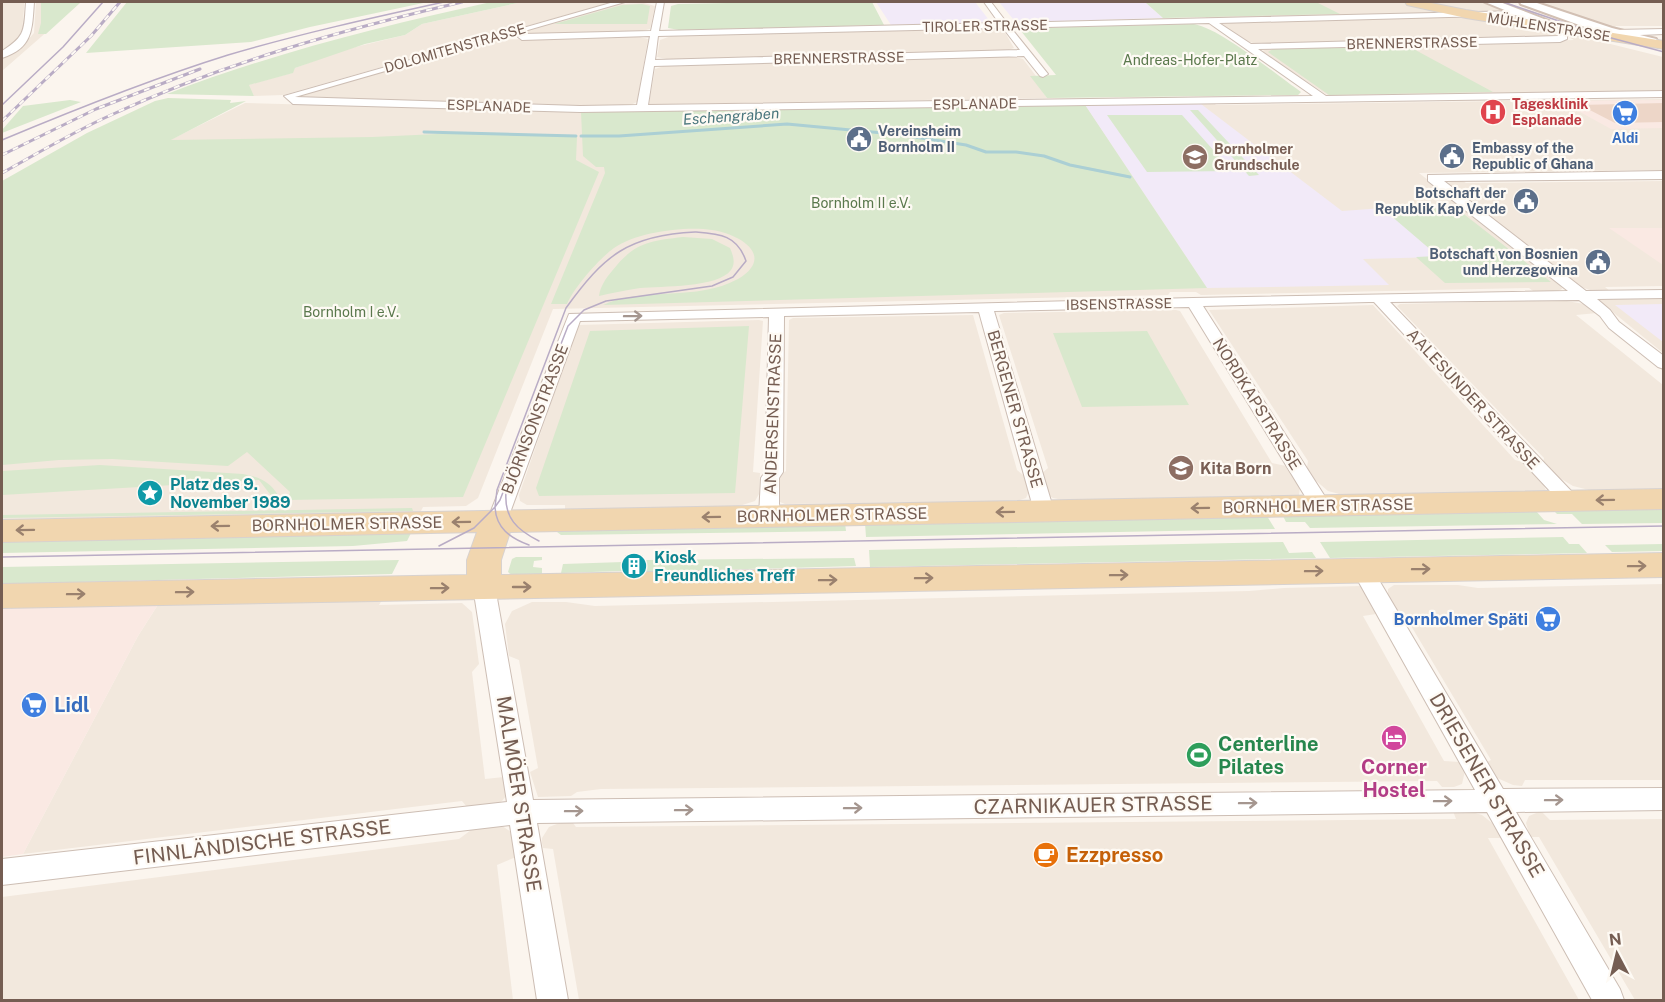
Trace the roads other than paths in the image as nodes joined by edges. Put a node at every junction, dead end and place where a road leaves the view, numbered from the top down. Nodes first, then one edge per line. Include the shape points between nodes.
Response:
1 (30, 2) edge
2 (621, 2) edge
3 (660, 2) edge
4 (987, 2) edge
5 (1411, 2) edge
6 (1491, 2) edge
7 (1523, 7) edge
8 (1466, 14) junction
9 (1210, 20) junction
10 (1005, 25) junction
11 (1664, 31) edge
12 (1615, 33) junction
13 (504, 34) junction
14 (656, 34) junction
15 (1564, 34) junction
16 (1658, 44) edge
17 (1248, 47) junction
18 (1026, 53) junction
19 (2, 55) edge
20 (1664, 55) edge
21 (652, 63) junction
22 (1043, 74) dead end
23 (1664, 94) edge
24 (289, 96) joint
25 (1324, 99) junction
26 (642, 108) junction
27 (1664, 175) edge
28 (1581, 294) junction
29 (1664, 294) edge
30 (1378, 298) junction
31 (1193, 302) junction
32 (985, 307) junction
33 (777, 312) junction
34 (574, 317) joint
35 (1664, 364) edge
36 (1664, 499) edge
37 (1569, 500) junction
38 (1321, 506) junction
39 (1044, 511) junction
40 (770, 516) junction
41 (497, 521) junction
42 (2, 531) edge
43 (1664, 565) edge
44 (1363, 570) junction
45 (484, 587) junction
46 (2, 596) edge
47 (1664, 799) edge
48 (1496, 800) junction
49 (522, 812) junction
50 (2, 872) edge
51 (553, 1000) edge
52 (1610, 1000) edge

1 - 19 street via 28,34
2 - 13 street, DOLOMITENSTRASSE
3 - 14 street
4 - 10 street
5 - 8 main road, MÜHLENSTRASSE
6 - 7 main road
7 - 8 street, TIROLER STRASSE
7 - 12 main road
7 - 15 main road
8 - 9 street, TIROLER STRASSE
8 - 15 main road, MÜHLENSTRASSE
9 - 10 street, TIROLER STRASSE
9 - 17 street
10 - 14 street, TIROLER STRASSE
10 - 18 street
11 - 12 street
12 - 16 main road
13 - 14 street, TIROLER STRASSE
13 - 24 street, DOLOMITENSTRASSE
14 - 21 street
15 - 16 main road, MÜHLENSTRASSE
15 - 17 street, BRENNERSTRASSE
15 - 20 main road
17 - 25 street
18 - 21 street, BRENNERSTRASSE
18 - 22 street
21 - 26 street
23 - 25 street, ESPLANADE
24 - 26 street, ESPLANADE via 299,101
25 - 26 street, ESPLANADE
27 - 28 street via 1432,178
28 - 29 street, IBSENSTRASSE
28 - 30 street, IBSENSTRASSE
28 - 35 street
30 - 31 street, IBSENSTRASSE
30 - 37 street, AALESUNDER STRASSE
31 - 32 street, IBSENSTRASSE
31 - 38 street, NORDKAPSTRASSE
32 - 33 street, IBSENSTRASSE
32 - 39 street, BERGENER STRASSE
34 -> 33 street, IBSENSTRASSE
33 - 40 street, ANDERSENSTRASSE
34 - 41 street, BJÖRNSONSTRASSE
36 -> 37 main road, BORNHOLMER STRASSE
37 - 38 main road, BORNHOLMER STRASSE
38 -> 39 main road, BORNHOLMER STRASSE
39 -> 40 main road, BORNHOLMER STRASSE
40 -> 41 main road, BORNHOLMER STRASSE
41 -> 42 main road, BORNHOLMER STRASSE
41 - 45 main road via 484,560
44 -> 43 main road
45 -> 44 main road
44 - 48 street, DRIESENER STRASSE
46 -> 45 main road
45 - 49 street, MALMÖER STRASSE
48 -> 47 street, CZARNIKAUER STRASSE
49 -> 48 street, CZARNIKAUER STRASSE
48 - 52 street, DRIESENER STRASSE
49 - 50 street, FINNLÄNDISCHE STRASSE
49 - 51 street, MALMÖER STRASSE

